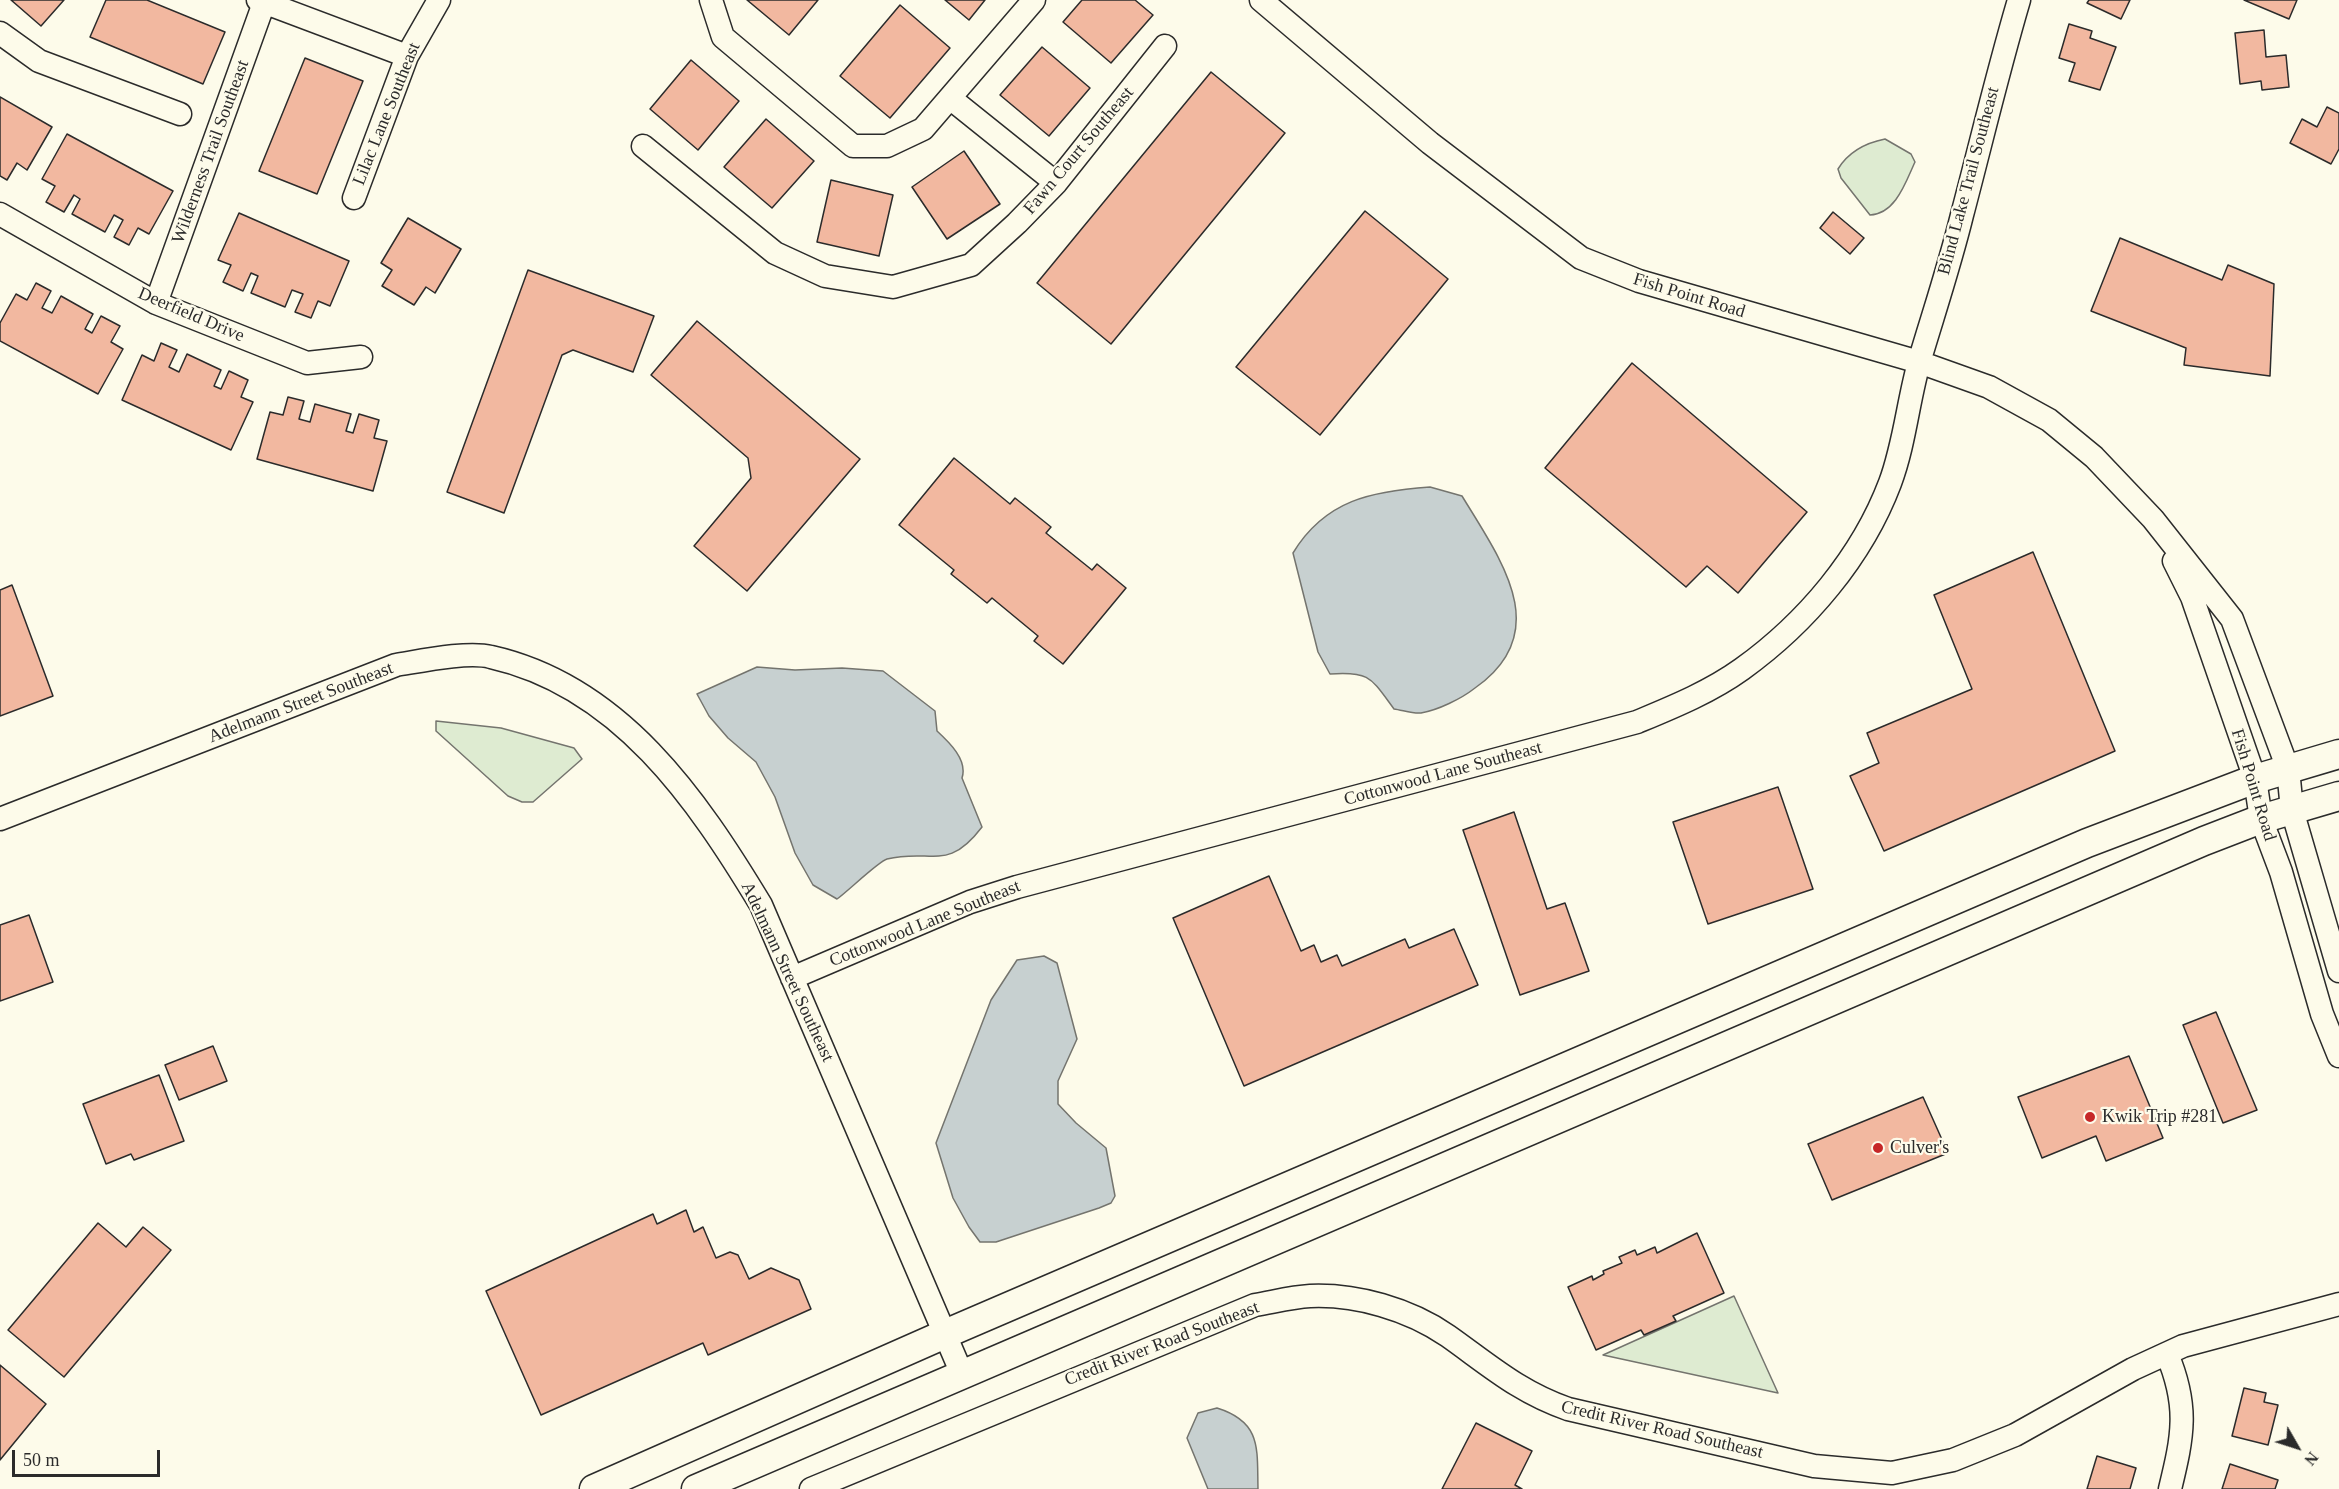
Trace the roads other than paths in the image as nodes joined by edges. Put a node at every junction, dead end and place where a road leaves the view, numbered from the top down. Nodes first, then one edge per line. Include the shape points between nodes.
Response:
1 (438, 0) edge
2 (711, 0) edge
3 (1034, 0) edge
4 (1261, 0) edge
5 (2019, 0) edge
6 (263, 1) edge
7 (0, 33) edge
8 (1165, 46) dead end
9 (407, 56) junction
10 (950, 98) junction
11 (180, 114) dead end
12 (642, 146) dead end
13 (1056, 183) junction
14 (354, 198) dead end
15 (0, 214) edge
16 (156, 303) junction
17 (361, 357) dead end
18 (1919, 362) junction
19 (2152, 519) junction
20 (2339, 754) edge
21 (2288, 769) junction
22 (2255, 779) junction
23 (2339, 796) edge
24 (2292, 810) junction
25 (0, 819) edge
26 (2261, 819) junction
27 (2339, 970) edge
28 (792, 978) junction
29 (2339, 1056) edge
30 (2335, 1309) edge
31 (945, 1334) junction
32 (2167, 1354) junction
33 (962, 1374) junction
34 (1840, 1479) edge
35 (594, 1489) edge
36 (696, 1489) edge
37 (811, 1489) edge
38 (2170, 1489) edge

1 - 9 street, Lilac Lane Southeast
2 - 10 street via 723,37 853,146 888,146 923,129
3 - 10 street
4 - 18 street, Fish Point Road via 1430,143 1581,258 1703,301
5 - 18 street, Blind Lake Trail Southeast
6 - 9 street
6 - 16 street, Wilderness Trail Southeast
7 - 11 street via 39,61
8 - 13 street, Fawn Court Southeast
9 - 14 street, Lilac Lane Southeast
10 - 13 street
12 - 13 street, Fawn Court Southeast via 775,253 825,276 893,287 971,265
15 - 16 street, Deerfield Drive
16 - 17 street, Deerfield Drive via 307,363
18 - 19 street, Fish Point Road via 1989,387 2049,420 2094,457
18 - 28 street, Cottonwood Lane Southeast via 1904,441 1872,523 1813,607 1743,669 1714,686 1636,722 1017,886
19 - 21 street, Fish Point Road via 2232,620
19 - 22 street, Fish Point Road via 2192,597
20 - 21 main road
21 - 22 main road
21 - 24 street, Fish Point Road
22 - 26 street, Fish Point Road
22 - 31 main road via 2076,847
23 - 24 main road
24 - 26 main road
24 - 27 street, Fish Point Road
25 - 28 street, Adelmann Street Southeast via 396,665 436,658 489,656 533,670 584,696 626,727 662,762 728,850 760,905
26 - 29 street, Fish Point Road via 2281,872 2322,1014
26 - 33 main road
28 - 31 street, Adelmann Street Southeast
30 - 32 street, Credit River Road Southeast via 2222,1335
31 - 33 street, Adelmann Street Southeast
31 - 35 main road
32 - 34 street, Credit River Road Southeast via 2015,1436 1953,1460
32 - 38 street via 2179,1382 2183,1423
33 - 36 main road
34 - 37 street, Credit River Road Southeast via 1814,1466 1568,1409 1508,1381 1447,1336 1410,1316 1365,1300 1310,1296 1256,1305

